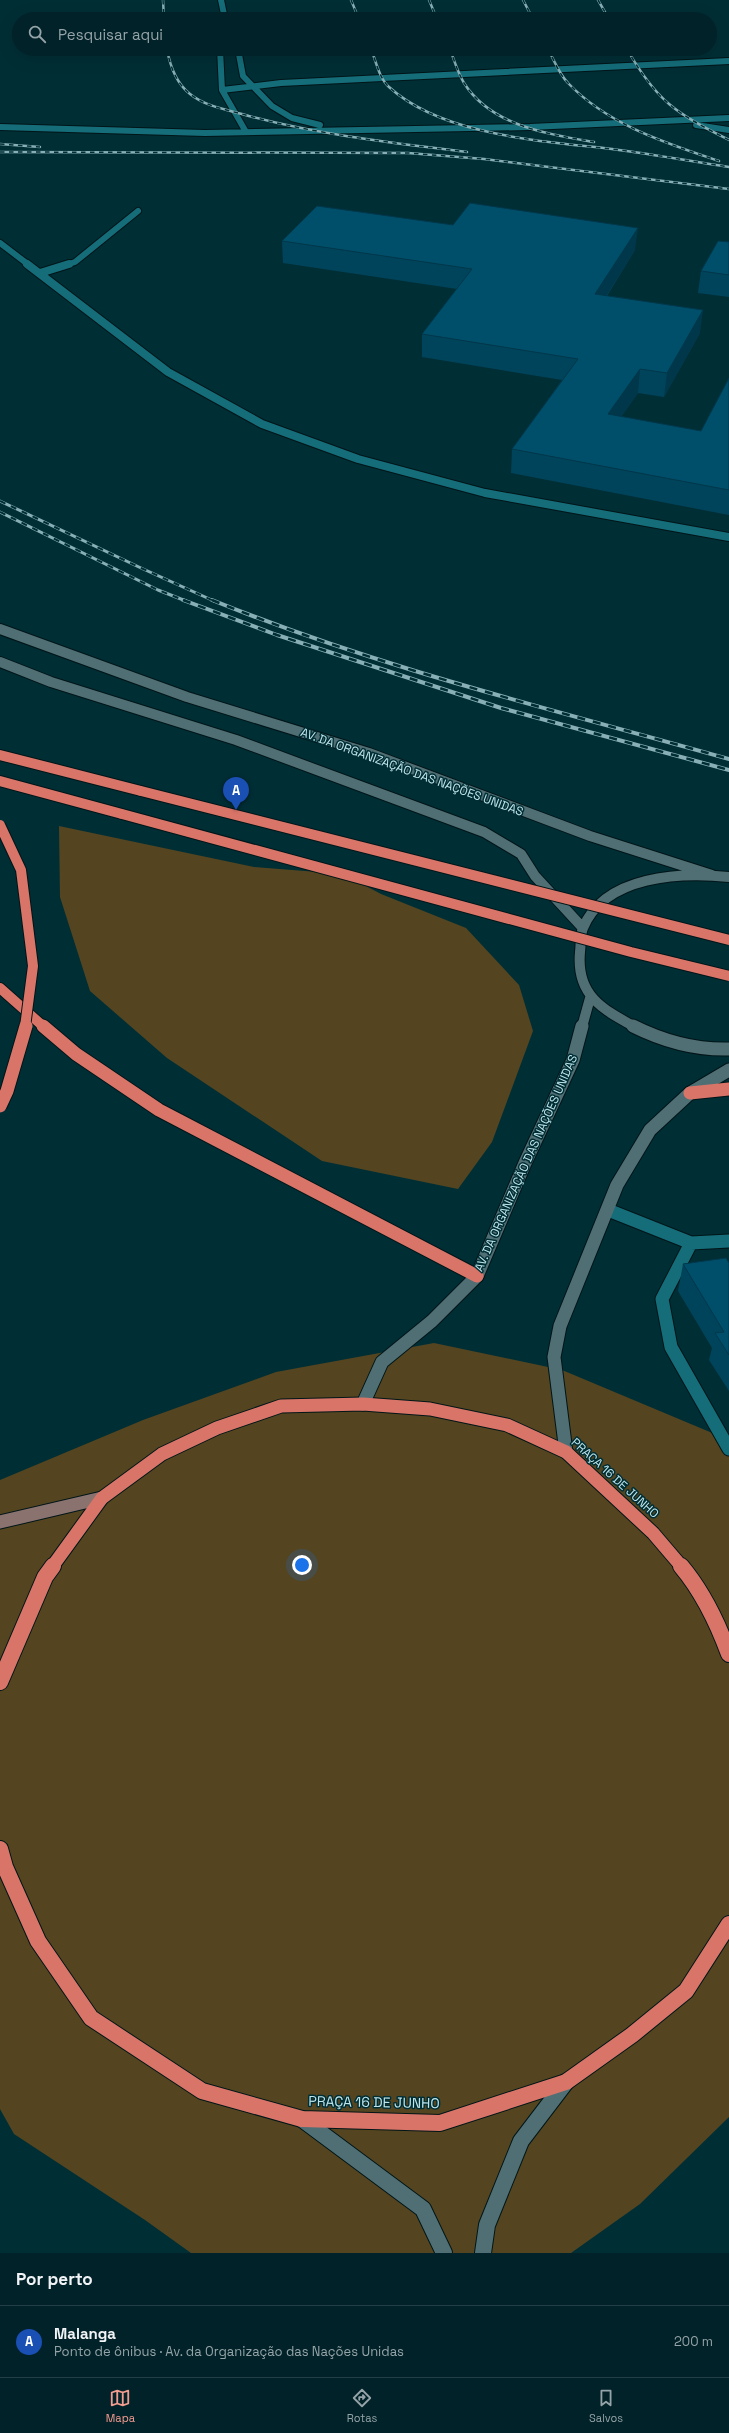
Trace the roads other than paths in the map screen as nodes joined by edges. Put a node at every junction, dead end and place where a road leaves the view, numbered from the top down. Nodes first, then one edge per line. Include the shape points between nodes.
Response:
1 (221, 0) edge
2 (224, 12) edge
3 (220, 56) edge
4 (239, 56) edge
5 (729, 61) edge
6 (252, 87) junction
7 (222, 90) junction
8 (729, 118) edge
9 (643, 122) junction
10 (0, 127) edge
11 (381, 130) junction
12 (729, 130) edge
13 (246, 132) junction
14 (138, 211) dead end
15 (0, 243) edge
16 (40, 273) junction
17 (729, 537) edge
18 (0, 629) edge
19 (0, 662) edge
20 (0, 755) edge
21 (0, 781) edge
22 (0, 825) edge
23 (712, 874) junction
24 (729, 877) edge
25 (582, 927) junction
26 (729, 940) edge
27 (729, 976) edge
28 (0, 988) edge
29 (590, 998) junction
30 (729, 1049) edge
31 (729, 1070) edge
32 (729, 1089) edge
33 (690, 1093) junction
34 (0, 1106) edge
35 (608, 1210) junction
36 (729, 1241) edge
37 (691, 1243) junction
38 (478, 1276) junction
39 (363, 1404) junction
40 (729, 1449) edge
41 (566, 1452) junction
42 (102, 1498) junction
43 (0, 1522) edge
44 (725, 1635) edge
45 (729, 1654) edge
46 (0, 1682) edge
47 (0, 1849) edge
48 (729, 1924) edge
49 (566, 2082) junction
50 (302, 2119) junction
51 (444, 2253) edge
52 (483, 2253) edge

1 - 2 lane
3 - 7 lane
4 - 6 lane via 240,68
5 - 6 lane via 296,82
6 - 7 lane
6 - 11 lane via 272,106 308,123
7 - 13 lane
8 - 9 lane
9 - 11 lane
9 - 12 lane via 700,125
10 - 13 lane via 166,134
11 - 13 lane
14 - 16 lane via 75,262
15 - 16 lane
16 - 17 lane via 168,372 262,424 358,459 485,493
18 - 23 main road, AV. DA ORGANIZAÇÃO DAS NAÇÕES UNIDAS via 216,707 316,735 390,761 638,854
19 - 25 main road via 65,687 236,740 484,832 521,854 534,876
20 - 26 highway, bridge
21 - 27 highway, bridge via 631,952
22 - 34 highway, bridge via 21,870 33,966 25,1030
23 - 24 main road
23 - 25 main road via 670,876 632,886 610,897 594,911
25 - 29 main road via 578,964
28 - 38 highway via 76,1054 159,1110
29 - 30 main road via 631,1026 674,1043
29 - 38 main road, AV. DA ORGANIZAÇÃO DAS NAÇÕES UNIDAS via 573,1060 525,1163
31 - 33 main road
32 - 33 highway
33 - 35 main road via 650,1130 617,1185
35 - 37 lane
35 - 41 main road via 560,1326 554,1357
36 - 37 lane
37 - 40 lane via 662,1299 670,1347
38 - 39 main road, AV. DA ORGANIZAÇÃO DAS NAÇÕES UNIDAS via 432,1321 382,1362
39 - 41 highway, PRAÇA 16 DE JUNHO via 430,1409 507,1424
39 - 42 highway, PRAÇA 16 DE JUNHO via 281,1406 217,1428 162,1454
41 - 44 highway, PRAÇA 16 DE JUNHO via 653,1533 690,1577
42 - 43 main road
42 - 46 highway, PRAÇA 16 DE JUNHO via 45,1577
44 - 45 highway, PRAÇA 16 DE JUNHO
47 - 50 highway, PRAÇA 16 DE JUNHO via 5,1867 38,1941 90,2018 202,2091
48 - 49 highway, PRAÇA 16 DE JUNHO via 686,1991 632,2035
49 - 50 highway, PRAÇA 16 DE JUNHO via 440,2122
49 - 52 main road via 520,2141 487,2225
50 - 51 main road via 424,2209

